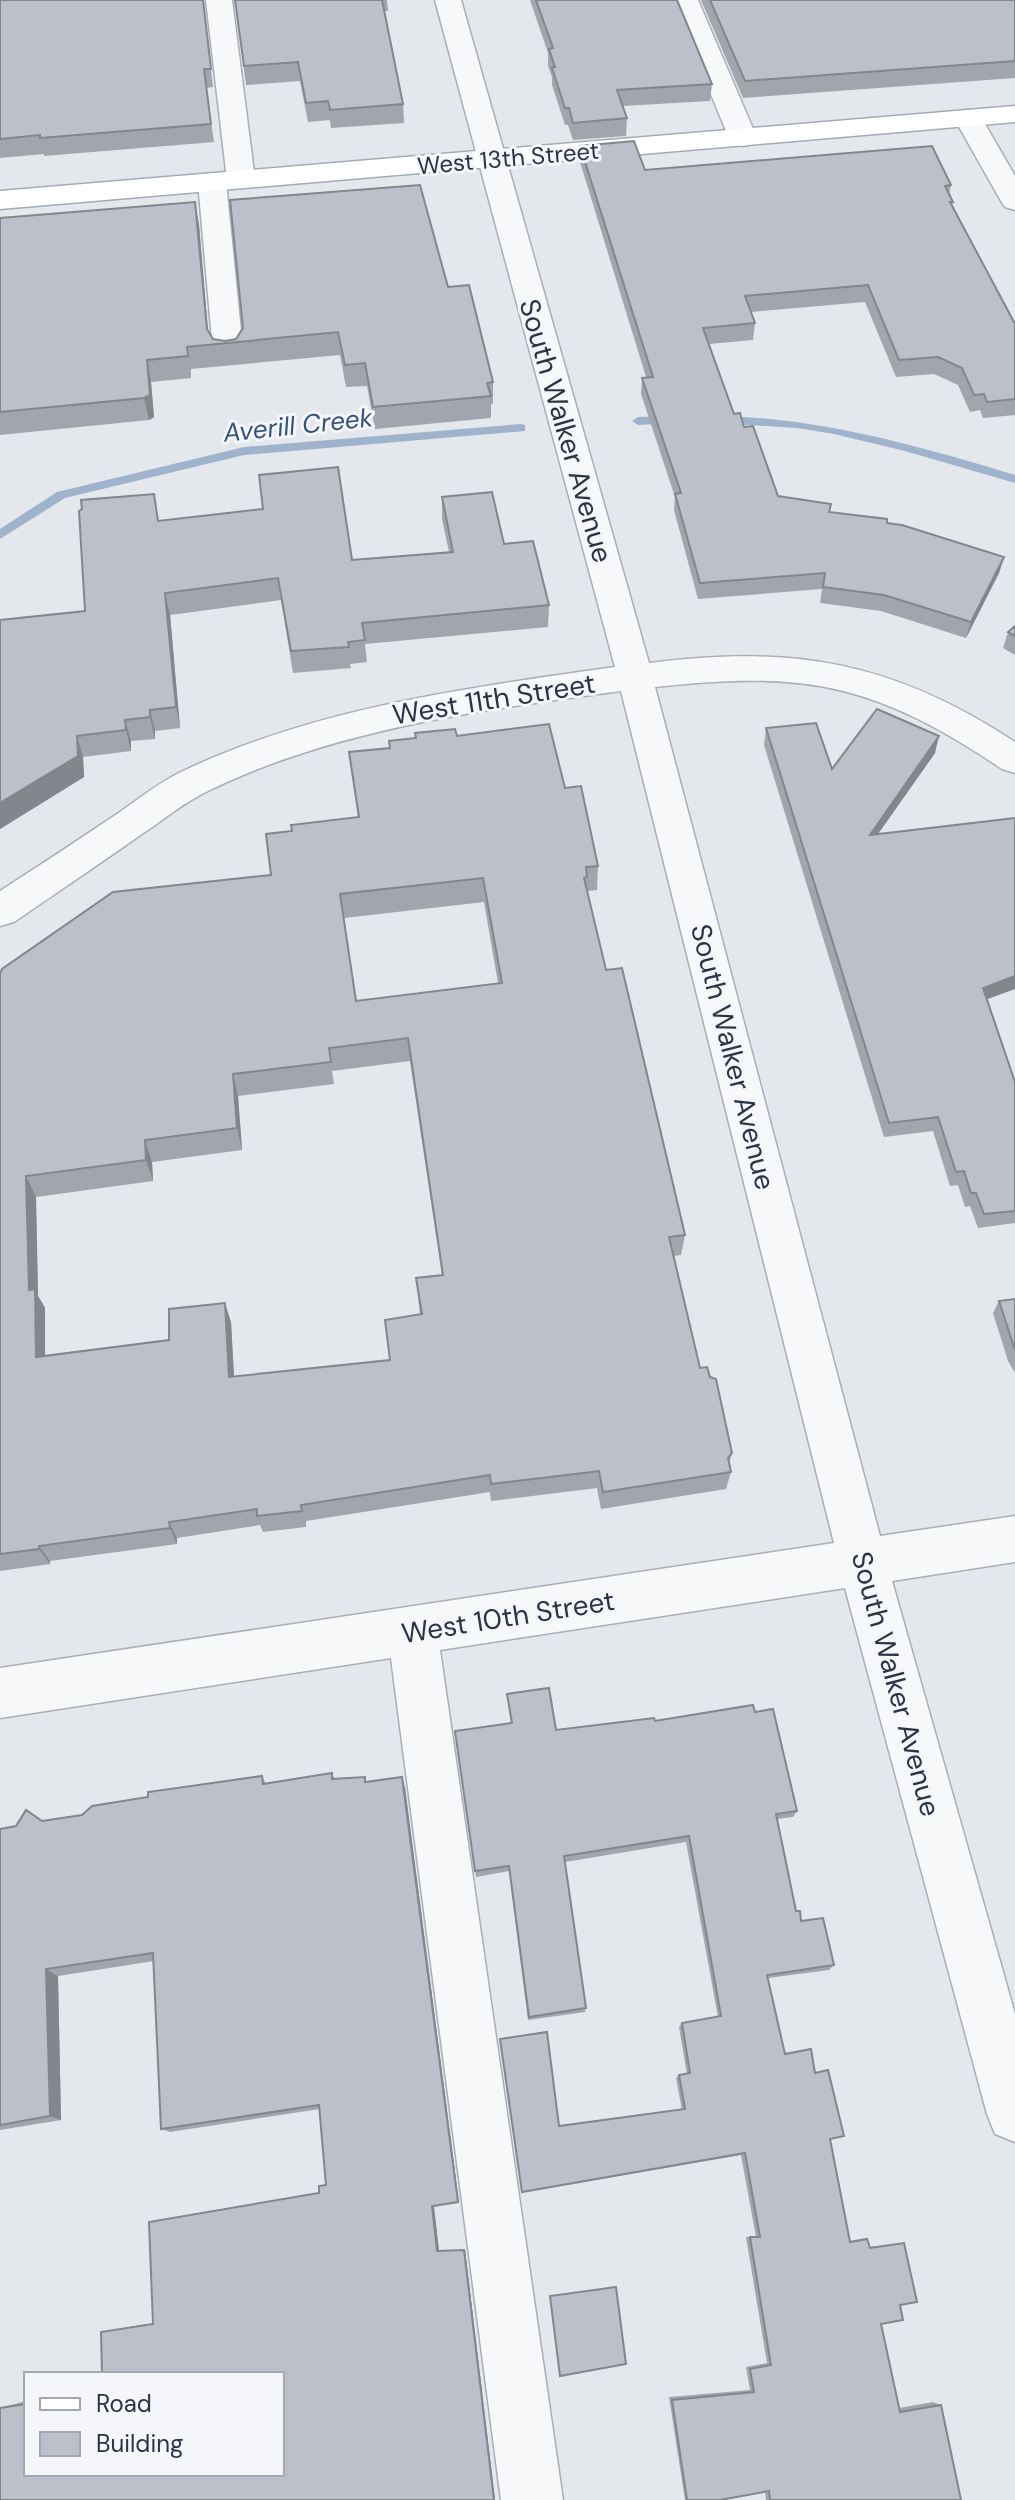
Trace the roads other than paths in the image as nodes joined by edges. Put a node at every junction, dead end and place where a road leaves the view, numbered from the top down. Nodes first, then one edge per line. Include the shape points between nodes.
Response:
1 (219, 0) edge
2 (448, 0) edge
3 (685, 0) edge
4 (1015, 114) edge
5 (968, 118) junction
6 (743, 138) junction
7 (491, 159) junction
8 (241, 180) junction
9 (212, 182) junction
10 (0, 200) edge
11 (1015, 201) edge
12 (228, 351) dead end
13 (635, 677) junction
14 (1011, 764) edge
15 (0, 911) edge
16 (1015, 1539) edge
17 (863, 1563) junction
18 (412, 1631) junction
19 (0, 1693) edge
20 (1015, 2114) edge
21 (532, 2500) edge

1 - 8 street
2 - 7 street, South Walker Avenue
3 - 6 street
4 - 5 main road, West 13th Street
5 - 6 main road, West 13th Street
5 - 11 street
6 - 7 main road, West 13th Street
7 - 8 main road, West 13th Street
7 - 13 street, South Walker Avenue
8 - 9 main road, West 13th Street
9 - 10 main road, West 13th Street
9 - 12 street
13 - 14 street, West 11th Street via 719,667 800,669 859,680 957,720
13 - 15 street, West 11th Street via 478,698 364,721 270,750 194,781
13 - 17 street, South Walker Avenue
16 - 17 street, West 10th Street
17 - 18 street, West 10th Street
17 - 20 street, South Walker Avenue
18 - 19 street, West 10th Street
18 - 21 street

